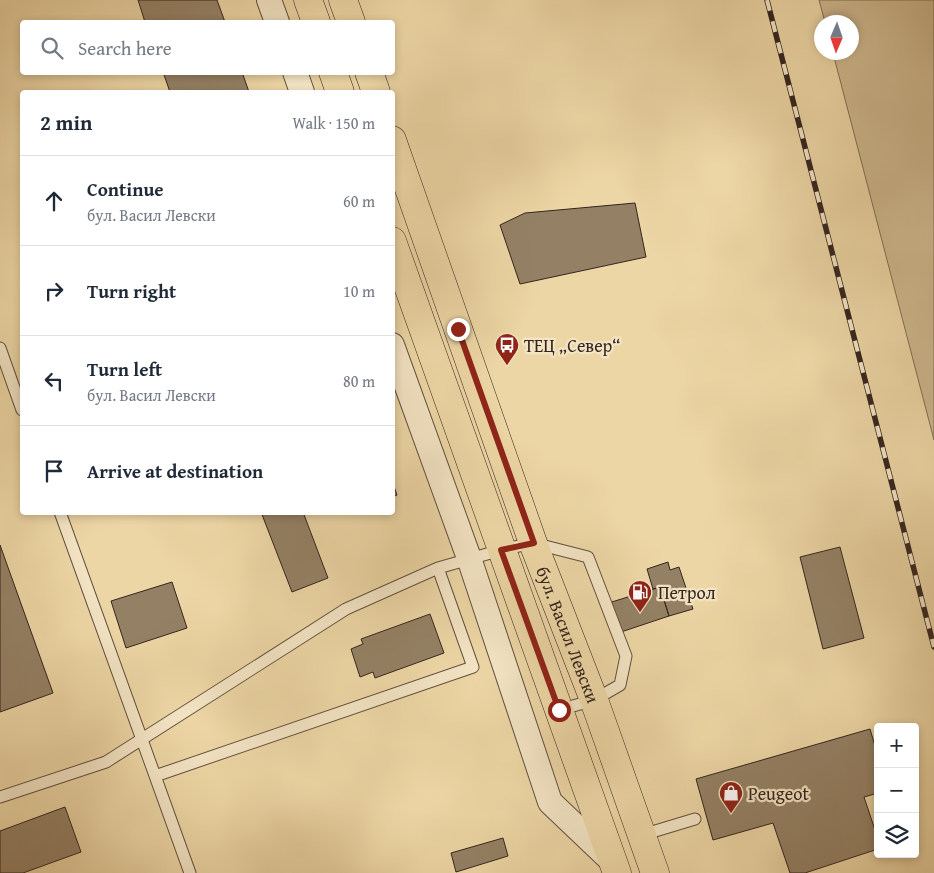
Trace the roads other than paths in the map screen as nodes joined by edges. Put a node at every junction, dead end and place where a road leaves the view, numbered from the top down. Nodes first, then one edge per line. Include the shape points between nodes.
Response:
1 (269, 0) edge
2 (308, 0) edge
3 (343, 0) edge
4 (276, 20) edge
5 (315, 20) edge
6 (350, 20) edge
7 (296, 75) edge
8 (334, 75) edge
9 (370, 75) edge
10 (301, 90) edge
11 (339, 90) edge
12 (375, 90) edge
13 (395, 149) edge
14 (395, 250) edge
15 (0, 348) edge
16 (395, 353) edge
17 (20, 404) edge
18 (61, 515) edge
19 (534, 543) junction
20 (501, 550) junction
21 (469, 558) junction
22 (438, 568) junction
23 (594, 700) junction
24 (559, 710) junction
25 (142, 739) junction
26 (155, 776) junction
27 (0, 797) edge
28 (695, 819) dead end
29 (642, 835) junction
30 (615, 868) edge
31 (190, 873) edge
32 (655, 873) edge

1 - 4 street
2 - 5 main road
3 - 6 main road
7 - 10 street
8 - 11 main road
9 - 12 main road
13 - 19 main road, бул. Васил Левски
14 - 20 main road, бул. Васил Левски
15 - 17 lane
16 - 21 street
18 - 25 lane
19 - 20 lane
19 - 23 main road, бул. Васил Левски
19 - 23 lane via 588,557 626,656 620,685
20 - 21 lane
20 - 24 main road, бул. Васил Левски
21 - 22 lane
21 - 30 street via 550,802
22 - 25 lane via 346,609
22 - 26 lane via 473,667
23 - 24 lane
23 - 29 main road, бул. Васил Левски
24 - 30 main road, бул. Васил Левски
25 - 26 lane
25 - 27 lane via 106,762
26 - 31 lane
28 - 29 lane
29 - 32 main road, бул. Васил Левски

